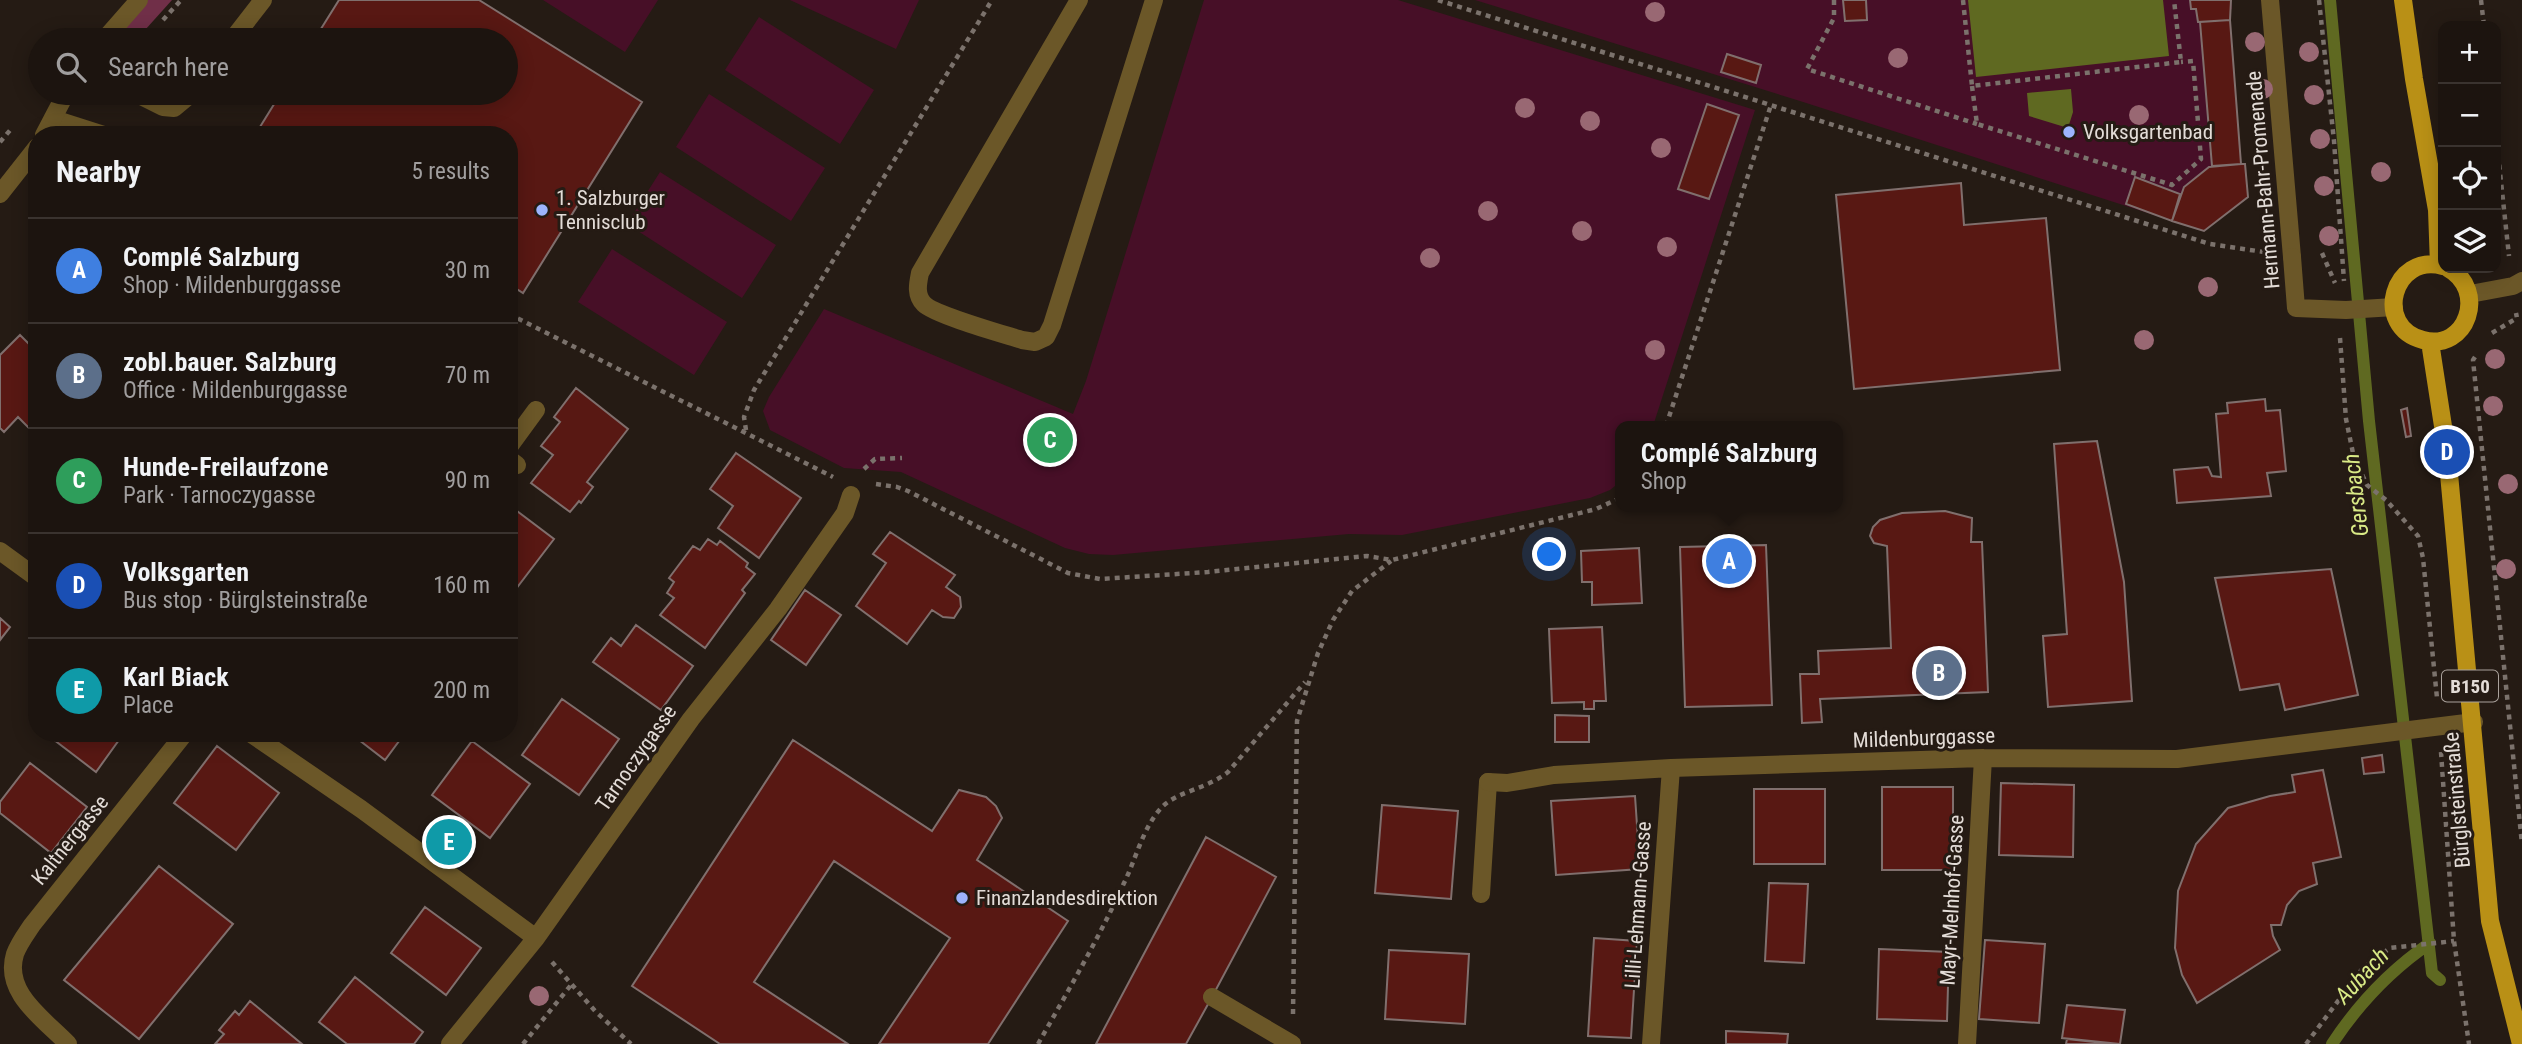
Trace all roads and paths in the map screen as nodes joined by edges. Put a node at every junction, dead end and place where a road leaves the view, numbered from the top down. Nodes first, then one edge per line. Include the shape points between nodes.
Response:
1 (139, 0) edge
2 (263, 0) edge
3 (992, 0) edge
4 (1079, 0) edge
5 (1154, 0) edge
6 (1438, 0) edge
7 (1834, 0) edge
8 (1963, 0) edge
9 (2174, 0) edge
10 (2270, 0) edge
11 (2319, 0) edge
12 (2403, 0) edge
13 (2481, 0) edge
14 (2483, 21) edge
15 (114, 28) edge
16 (241, 28) edge
17 (2181, 62) junction
18 (1972, 86) junction
19 (60, 105) edge
20 (159, 105) edge
21 (178, 105) edge
22 (1771, 105) junction
23 (54, 119) junction
24 (1977, 124) junction
25 (50, 126) edge
26 (76, 126) edge
27 (2497, 147) edge
28 (28, 158) edge
29 (0, 194) edge
30 (2438, 220) edge
31 (2292, 257) junction
32 (2510, 262) dead end
33 (2438, 265) edge
34 (2455, 273) edge
35 (2522, 281) edge
36 (2469, 294) junction
37 (2516, 305) dead end
38 (2394, 307) junction
39 (2346, 310) junction
40 (518, 319) edge
41 (2430, 342) junction
42 (2486, 342) dead end
43 (2479, 351) dead end
44 (536, 410) dead end
45 (1668, 421) edge
46 (746, 432) junction
47 (518, 435) edge
48 (902, 458) dead end
49 (861, 476) dead end
50 (842, 479) dead end
51 (871, 484) dead end
52 (851, 495) dead end
53 (1615, 500) edge
54 (0, 551) edge
55 (1392, 561) junction
56 (28, 571) edge
57 (1308, 679) junction
58 (2474, 722) junction
59 (2440, 726) junction
60 (178, 742) edge
61 (263, 742) edge
62 (1983, 758) junction
63 (1671, 768) junction
64 (2522, 844) edge
65 (1481, 894) dead end
66 (537, 938) junction
67 (2452, 942) junction
68 (571, 985) junction
69 (1212, 997) dead end
70 (1292, 1043) edge
71 (68, 1044) edge
72 (450, 1044) edge
73 (523, 1044) edge
74 (631, 1044) edge
75 (1038, 1044) edge
76 (1651, 1044) edge
77 (1967, 1044) edge
78 (2306, 1044) edge
79 (2469, 1044) edge
80 (2521, 1044) edge

1 - 15 street
2 - 16 street
3 - 46 path via 754,390 744,417
4 - 5 street via 920,272 917,289 923,303 937,312 1035,342 1046,337 1052,325
6 - 22 path
7 - 24 path via 1834,18 1807,69
8 - 18 path
9 - 17 path
10 - 31 street, Hermann-Bahr-Promenade
11 - 39 path
12 - 30 main road
13 - 14 path
17 - 18 path
17 - 24 path via 2193,61 2201,159 2172,185
18 - 24 path
19 - 23 street
20 - 21 street
22 - 31 path via 2210,243
22 - 45 path
23 - 25 street
23 - 26 street
27 - 32 path
28 - 29 street
31 - 39 street, Hermann-Bahr-Promenade via 2296,308
33 - 38 main road via 2427,264 2406,274 2398,284
34 - 36 main road
35 - 36 street
36 - 41 main road via 2470,306 2461,328
37 - 42 path via 2517,317
38 - 39 street, Hermann-Bahr-Promenade
38 - 41 main road via 2406,331
39 - 59 path via 2340,335 2346,419 2354,458 2367,485 2418,536
40 - 46 path
41 - 58 main road, Bürglsteinstraße / B150 via 2447,452
43 - 64 path via 2473,360
44 - 47 street
46 - 50 path
48 - 49 path via 876,459
51 - 55 path via 897,487 1068,573 1100,579 1367,556
52 - 66 street, Tarnoczygasse via 845,513 778,609 691,719
53 - 55 path
54 - 56 street
55 - 57 path via 1352,591 1333,620
57 - 70 path via 1297,721
57 - 75 path via 1228,772 1161,808
58 - 59 street, Mildenburggasse
58 - 80 main road, Bürglsteinstraße / B150 via 2490,921
59 - 62 street, Mildenburggasse via 2177,759
59 - 67 path
60 - 71 street, Kaltnergasse via 32,925 15,955 16,985 26,1002
61 - 66 street
62 - 63 street, Mildenburggasse
62 - 77 street, Mayr-Melnhof-Gasse
63 - 65 street, Mildenburggasse via 1488,782
63 - 76 street, Lilli-Lehmann-Gasse
66 - 68 path
66 - 72 street, Tarnoczygasse
67 - 78 path via 2390,948 2361,969
67 - 79 path
68 - 73 path
68 - 74 path
69 - 70 street

